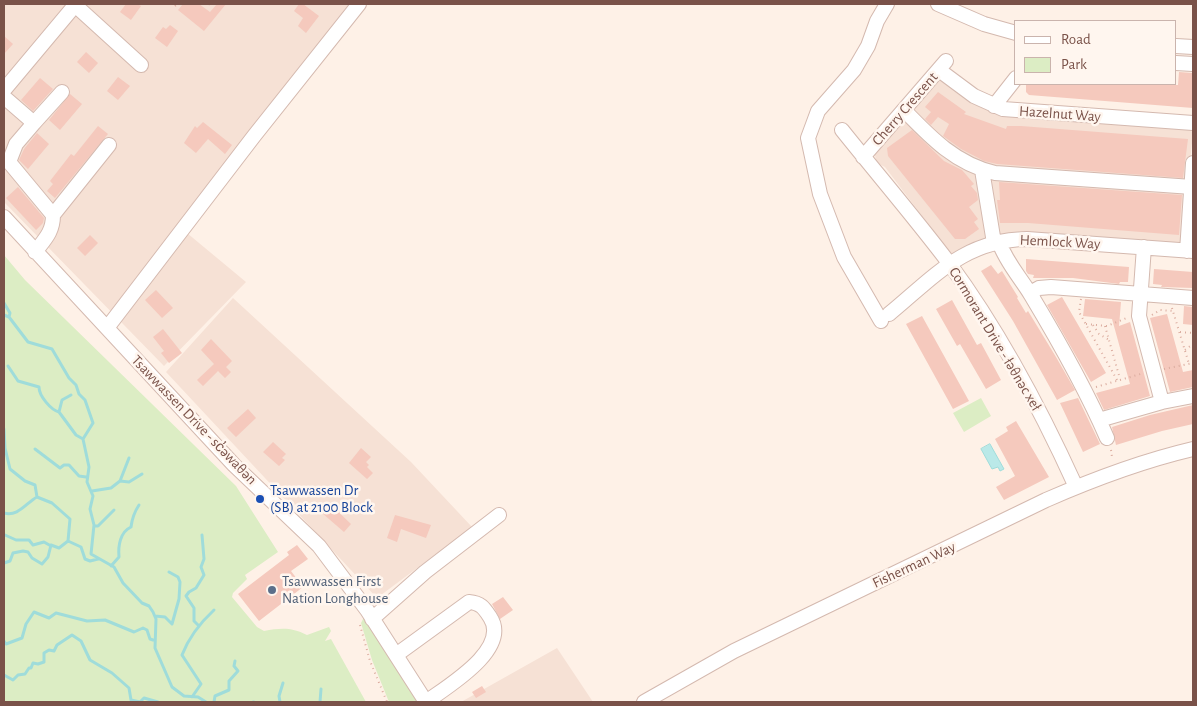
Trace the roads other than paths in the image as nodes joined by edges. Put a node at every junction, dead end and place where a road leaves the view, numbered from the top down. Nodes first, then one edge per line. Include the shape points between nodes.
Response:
1 (76, 4) edge
2 (359, 4) edge
3 (887, 4) edge
4 (938, 4) edge
5 (1014, 32) edge
6 (1177, 46) edge
7 (1193, 47) edge
8 (1177, 63) edge
9 (1193, 64) edge
10 (141, 65) dead end
11 (943, 65) joint
12 (1014, 81) edge
13 (4, 90) edge
14 (62, 92) dead end
15 (4, 96) edge
16 (994, 106) junction
17 (904, 110) junction
18 (34, 123) junction
19 (1193, 123) edge
20 (842, 130) dead end
21 (109, 145) dead end
22 (863, 157) junction
23 (1193, 163) edge
24 (982, 170) junction
25 (1192, 187) junction
26 (53, 215) junction
27 (4, 217) edge
28 (997, 242) junction
29 (1144, 247) junction
30 (1190, 251) edge
31 (35, 252) junction
32 (950, 264) junction
33 (1030, 293) junction
34 (1141, 294) junction
35 (1193, 298) edge
36 (107, 328) junction
37 (1193, 396) edge
38 (1162, 402) junction
39 (1099, 420) junction
40 (1107, 438) dead end
41 (1193, 449) edge
42 (1076, 487) junction
43 (499, 514) dead end
44 (372, 618) junction
45 (396, 655) junction
46 (426, 702) edge
47 (644, 702) edge

1 - 10 street
1 - 13 street
2 - 36 street
3 - 32 street, Hemlock Way via 854,70 818,111 808,138 820,194 844,257 885,317
4 - 5 street via 984,24
6 - 7 street
8 - 9 street
11 - 16 street, Hazelnut Way via 970,93
11 - 17 street, Cherry Crescent
12 - 16 street
14 - 18 street
15 - 18 street
16 - 19 street, Hazelnut Way
17 - 22 street, Cherry Crescent
17 - 24 street via 946,151
18 - 26 street via 16,144 9,162
20 - 22 street, Cormorant Drive - łəθnəc xeł
21 - 26 street
22 - 32 street, Cormorant Drive - łəθnəc xeł
23 - 25 street
24 - 25 street
24 - 28 street
25 - 30 street
26 - 31 street via 53,227
27 - 31 street, Tsawwassen Drive - sc̓əwaθən
28 - 29 street, Hemlock Way via 1027,239
28 - 32 street, Hemlock Way via 973,250
28 - 33 street
29 - 30 street, Hemlock Way
29 - 34 street
31 - 36 street, Tsawwassen Drive - sc̓əwaθən
32 - 42 street, Cormorant Drive - łəθnəc xeł via 1021,377
33 - 34 street via 1051,287
33 - 39 street
34 - 35 street
34 - 38 street via 1139,316
36 - 44 street, Tsawwassen Drive - sc̓əwaθən via 234,465 319,546
37 - 38 street
38 - 39 street
39 - 40 street
41 - 42 street, Fisherman Way via 1146,461
42 - 47 street, Fisherman Way via 734,651
43 - 44 street
44 - 45 street, Tsawwassen Drive - sc̓əwaθən
45 - 46 street, Tsawwassen Drive - sc̓əwaθən
45 - 46 street via 469,602 484,607 495,630 490,648

